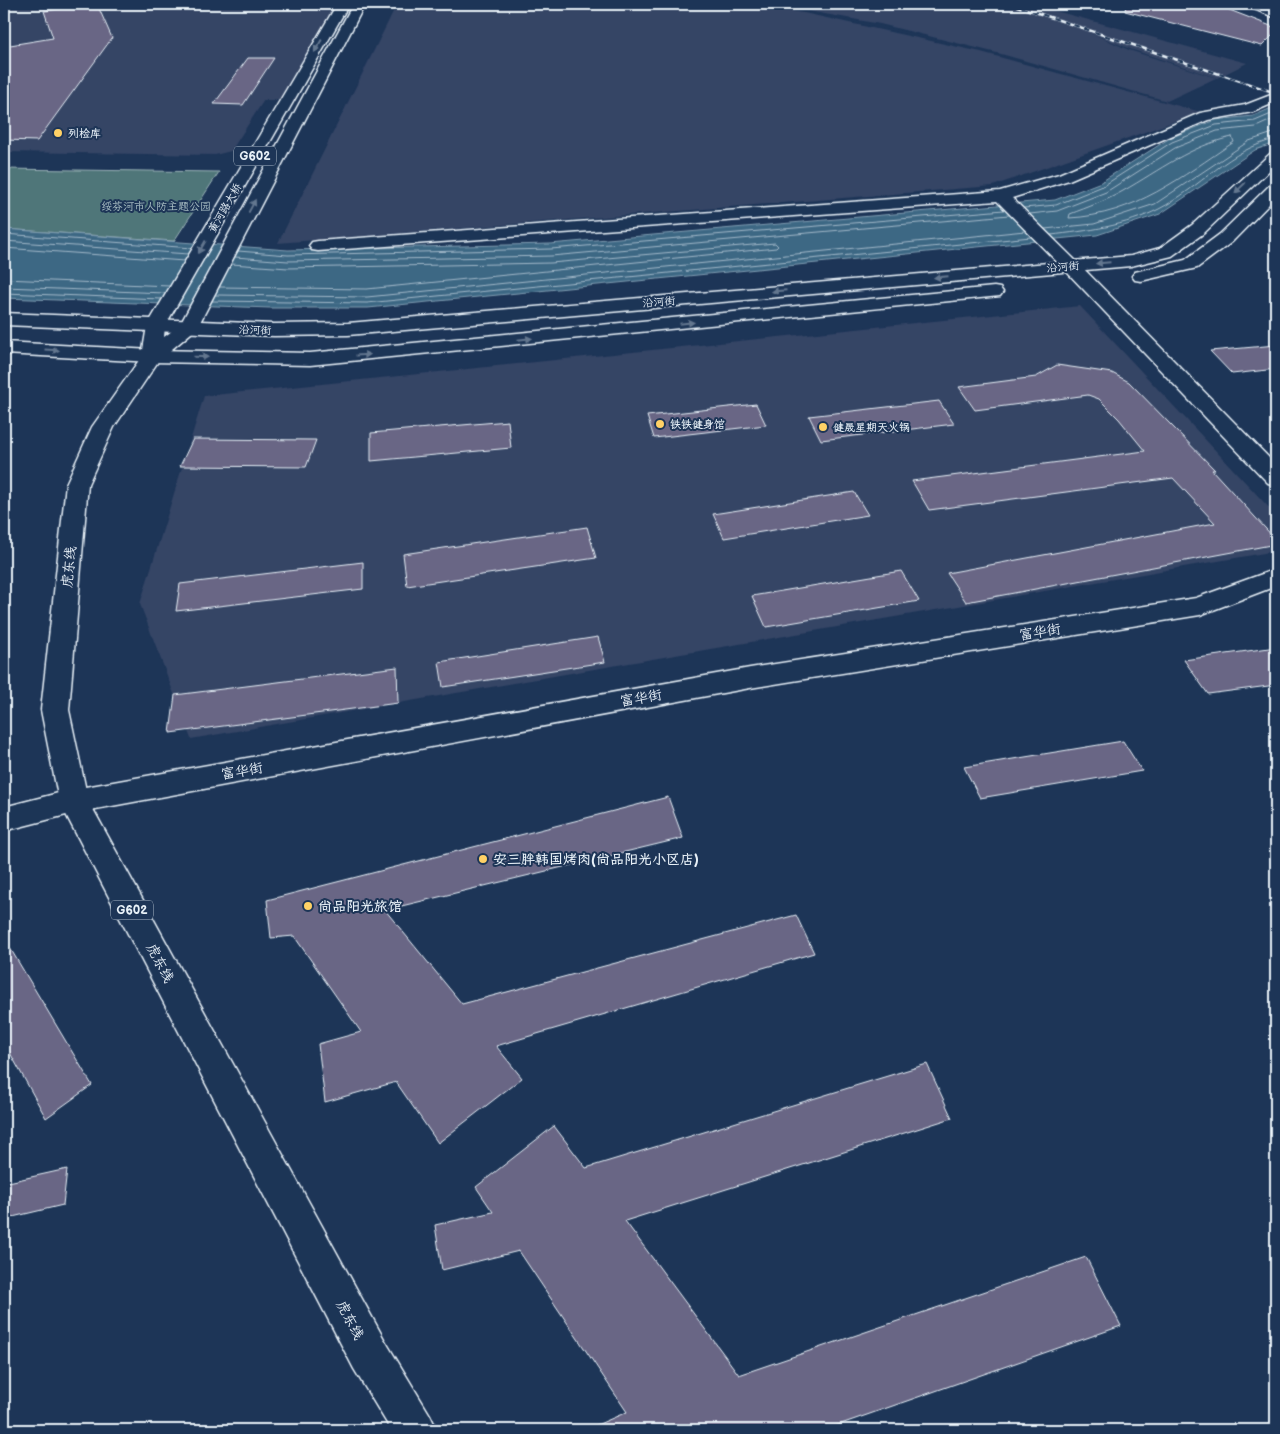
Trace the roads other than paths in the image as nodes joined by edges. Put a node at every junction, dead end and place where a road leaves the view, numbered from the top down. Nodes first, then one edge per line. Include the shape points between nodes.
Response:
1 (343, 4) edge
2 (359, 4) edge
3 (1248, 4) edge
4 (1276, 14) edge
5 (1276, 97) edge
6 (1276, 156) edge
7 (1276, 188) edge
8 (1001, 196) junction
9 (318, 246) dead end
10 (1071, 266) junction
11 (1086, 282) junction
12 (1047, 286) dead end
13 (1008, 290) dead end
14 (4, 319) edge
15 (188, 328) junction
16 (154, 341) junction
17 (4, 348) edge
18 (1276, 478) edge
19 (1276, 576) edge
20 (74, 801) junction
21 (4, 819) edge
22 (415, 1430) edge

1 -> 16 main road, 黄河路大桥 / G602 via 166,308
15 -> 2 main road, 黄河路大桥 / G602
3 - 4 main road
5 - 8 main road via 1248,109 1205,116 1064,177
6 -> 10 main road, 沿河街 via 1198,229 1166,252 1131,261
7 - 11 main road, 沿河街 via 1226,238 1191,264 1148,275
8 - 9 main road
8 - 10 main road
10 - 11 main road
10 -> 15 main road, 沿河街 via 348,329
11 - 12 main road, 沿河街
11 - 18 main road
16 -> 13 main road, 沿河街 via 310,359
14 - 16 main road, 沿河街
15 - 16 main road, G602
15 - 16 main road, 沿河街
17 -> 16 main road, 沿河街
16 - 20 main road, 虎东线 / G602 via 103,427 77,484 55,710
19 - 20 main road, 富华街 via 1200,606 750,678
20 - 21 main road, 富华街
20 - 22 main road, 虎东线 / G602 via 369,1354

